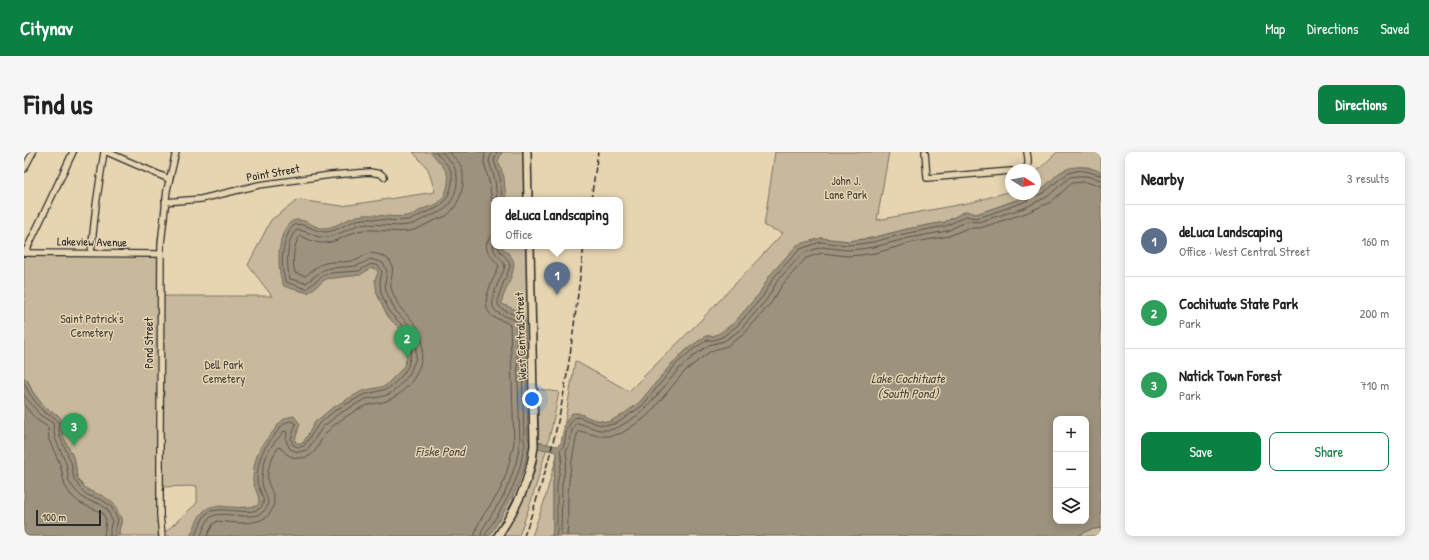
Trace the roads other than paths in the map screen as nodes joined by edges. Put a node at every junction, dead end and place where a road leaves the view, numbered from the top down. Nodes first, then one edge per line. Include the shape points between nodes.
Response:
1 (33, 152) edge
2 (73, 152) edge
3 (104, 152) edge
4 (107, 152) edge
5 (176, 152) edge
6 (527, 152) edge
7 (925, 152) edge
8 (1028, 152) edge
9 (1028, 164) edge
10 (24, 169) edge
11 (1005, 172) edge
12 (384, 176) dead end
13 (169, 179) junction
14 (528, 197) edge
15 (165, 202) junction
16 (530, 249) edge
17 (24, 253) edge
18 (91, 253) junction
19 (161, 254) junction
20 (162, 536) edge
21 (498, 536) edge

1 - 10 street
2 - 17 street
3 - 18 street
4 - 13 street
5 - 13 street, Pond Street
6 - 14 main road
7 - 11 street via 927,178
8 - 9 street
12 - 15 street, Point Street via 370,172 331,175 259,185 201,199
13 - 15 street, Pond Street
15 - 19 street, Pond Street
16 - 21 main road, West Central Street via 534,449 523,492
17 - 18 street, Lakeview Avenue
18 - 19 street, Lakeview Avenue
19 - 20 street, Pond Street

